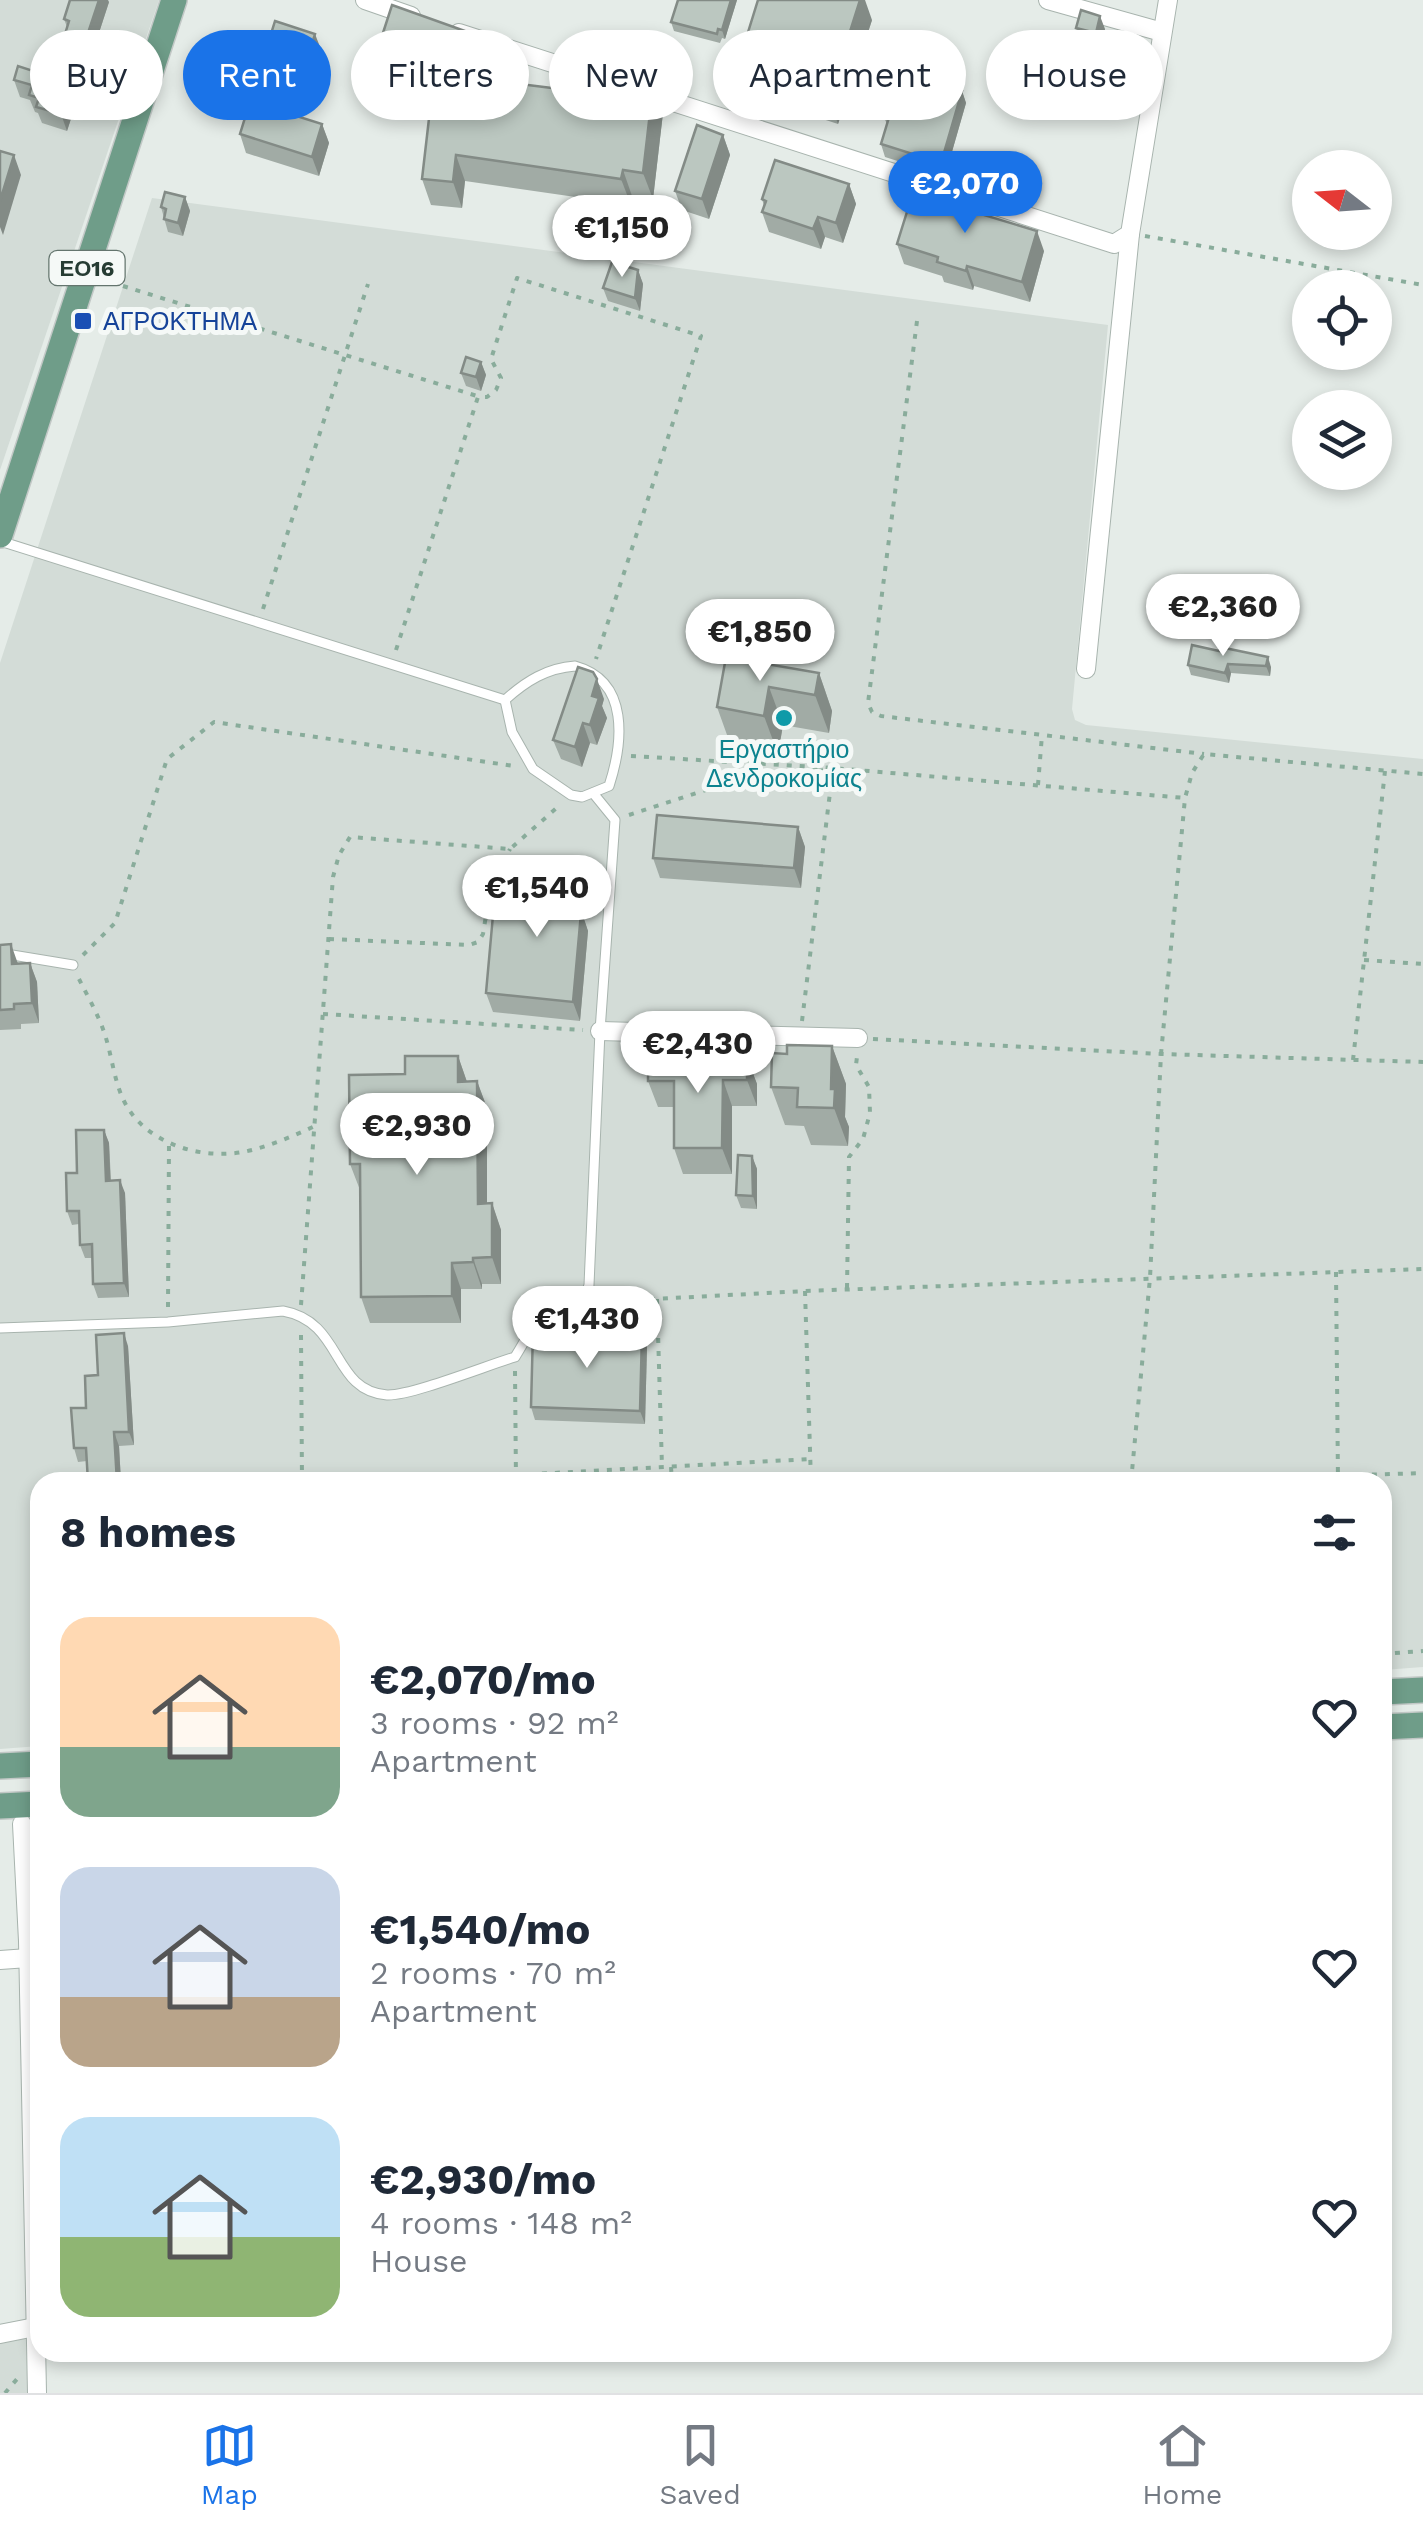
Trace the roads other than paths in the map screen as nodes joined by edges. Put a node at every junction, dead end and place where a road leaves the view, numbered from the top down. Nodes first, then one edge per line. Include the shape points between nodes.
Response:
1 (174, 0) edge
2 (365, 0) edge
3 (1048, 0) edge
4 (1168, 0) edge
5 (410, 7) edge
6 (426, 21) edge
7 (445, 28) edge
8 (451, 30) edge
9 (1155, 30) edge
10 (1162, 30) edge
11 (529, 57) edge
12 (1148, 120) edge
13 (1130, 234) junction
14 (0, 538) edge
15 (1086, 669) dead end
16 (505, 700) junction
17 (594, 794) junction
18 (0, 952) edge
19 (73, 965) road end
20 (600, 1031) junction
21 (858, 1038) road end
22 (0, 1328) edge
23 (1423, 1690) edge
24 (1392, 1692) edge
25 (1423, 1725) edge
26 (1392, 1727) edge
27 (30, 1764) edge
28 (0, 1766) edge
29 (30, 1804) edge
30 (0, 1806) edge
31 (22, 1824) dead end
32 (30, 1856) edge
33 (30, 1947) edge
34 (0, 1960) edge
35 (30, 2327) edge
36 (0, 2334) edge
37 (36, 2362) edge
38 (37, 2393) edge

1 - 14 main road, ΕΟ16
2 - 5 street
3 - 9 street
4 - 10 street
5 - 6 street
7 - 8 street
11 - 13 street via 1107,242
12 - 13 street
13 - 15 street
14 - 16 lane
16 - 17 lane via 512,732 534,769 571,795
16 - 17 lane via 533,678 562,667 592,671 606,682 618,713 618,755 609,786
17 - 20 lane via 615,820
18 - 19 lane
20 - 21 street
20 - 22 lane via 590,1285 583,1302 552,1308 533,1322 515,1356 389,1395 349,1379 323,1333 300,1314 283,1311
23 - 24 main road
25 - 26 main road
27 - 28 main road
29 - 30 main road
31 - 32 street
33 - 34 street
35 - 36 street
37 - 38 street

